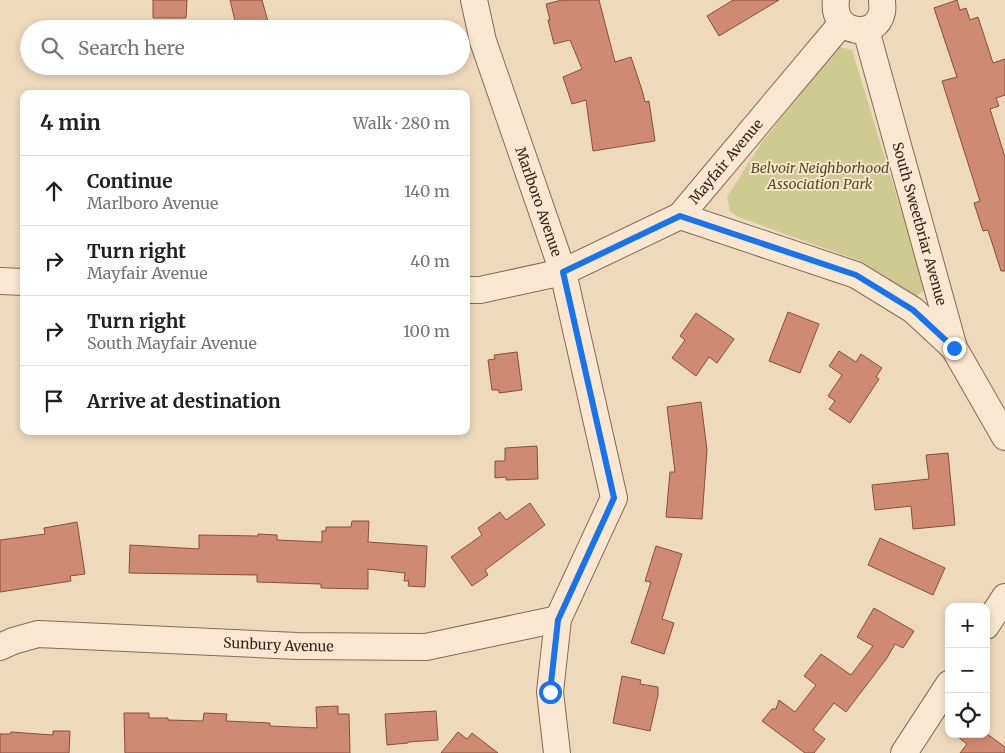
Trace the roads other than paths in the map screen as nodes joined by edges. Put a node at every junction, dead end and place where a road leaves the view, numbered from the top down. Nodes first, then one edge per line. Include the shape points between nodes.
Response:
1 (474, 0) edge
2 (882, 0) edge
3 (848, 18) edge
4 (680, 216) junction
5 (563, 272) junction
6 (0, 281) edge
7 (20, 282) edge
8 (470, 290) edge
9 (954, 348) junction
10 (1005, 437) edge
11 (1005, 597) edge
12 (558, 620) junction
13 (990, 620) edge
14 (0, 647) edge
15 (945, 690) edge
16 (557, 753) edge
17 (904, 753) edge

1 - 5 street, Marlboro Avenue via 483,41
2 - 3 street, Mayfair Avenue via 882,12 876,23
3 - 4 street, Mayfair Avenue
3 - 9 street, South Sweetbriar Avenue
4 - 5 street, Mayfair Avenue
4 - 9 street via 856,275 913,310
5 - 8 street, Mayfair Avenue
5 - 12 street, Marlboro Avenue via 614,498
6 - 7 street
9 - 10 street, South Sweetbriar Avenue
11 - 13 street
12 - 14 street, Sunbury Avenue via 426,647 297,646 38,634
12 - 16 street, Marlboro Avenue via 550,692
15 - 17 street

